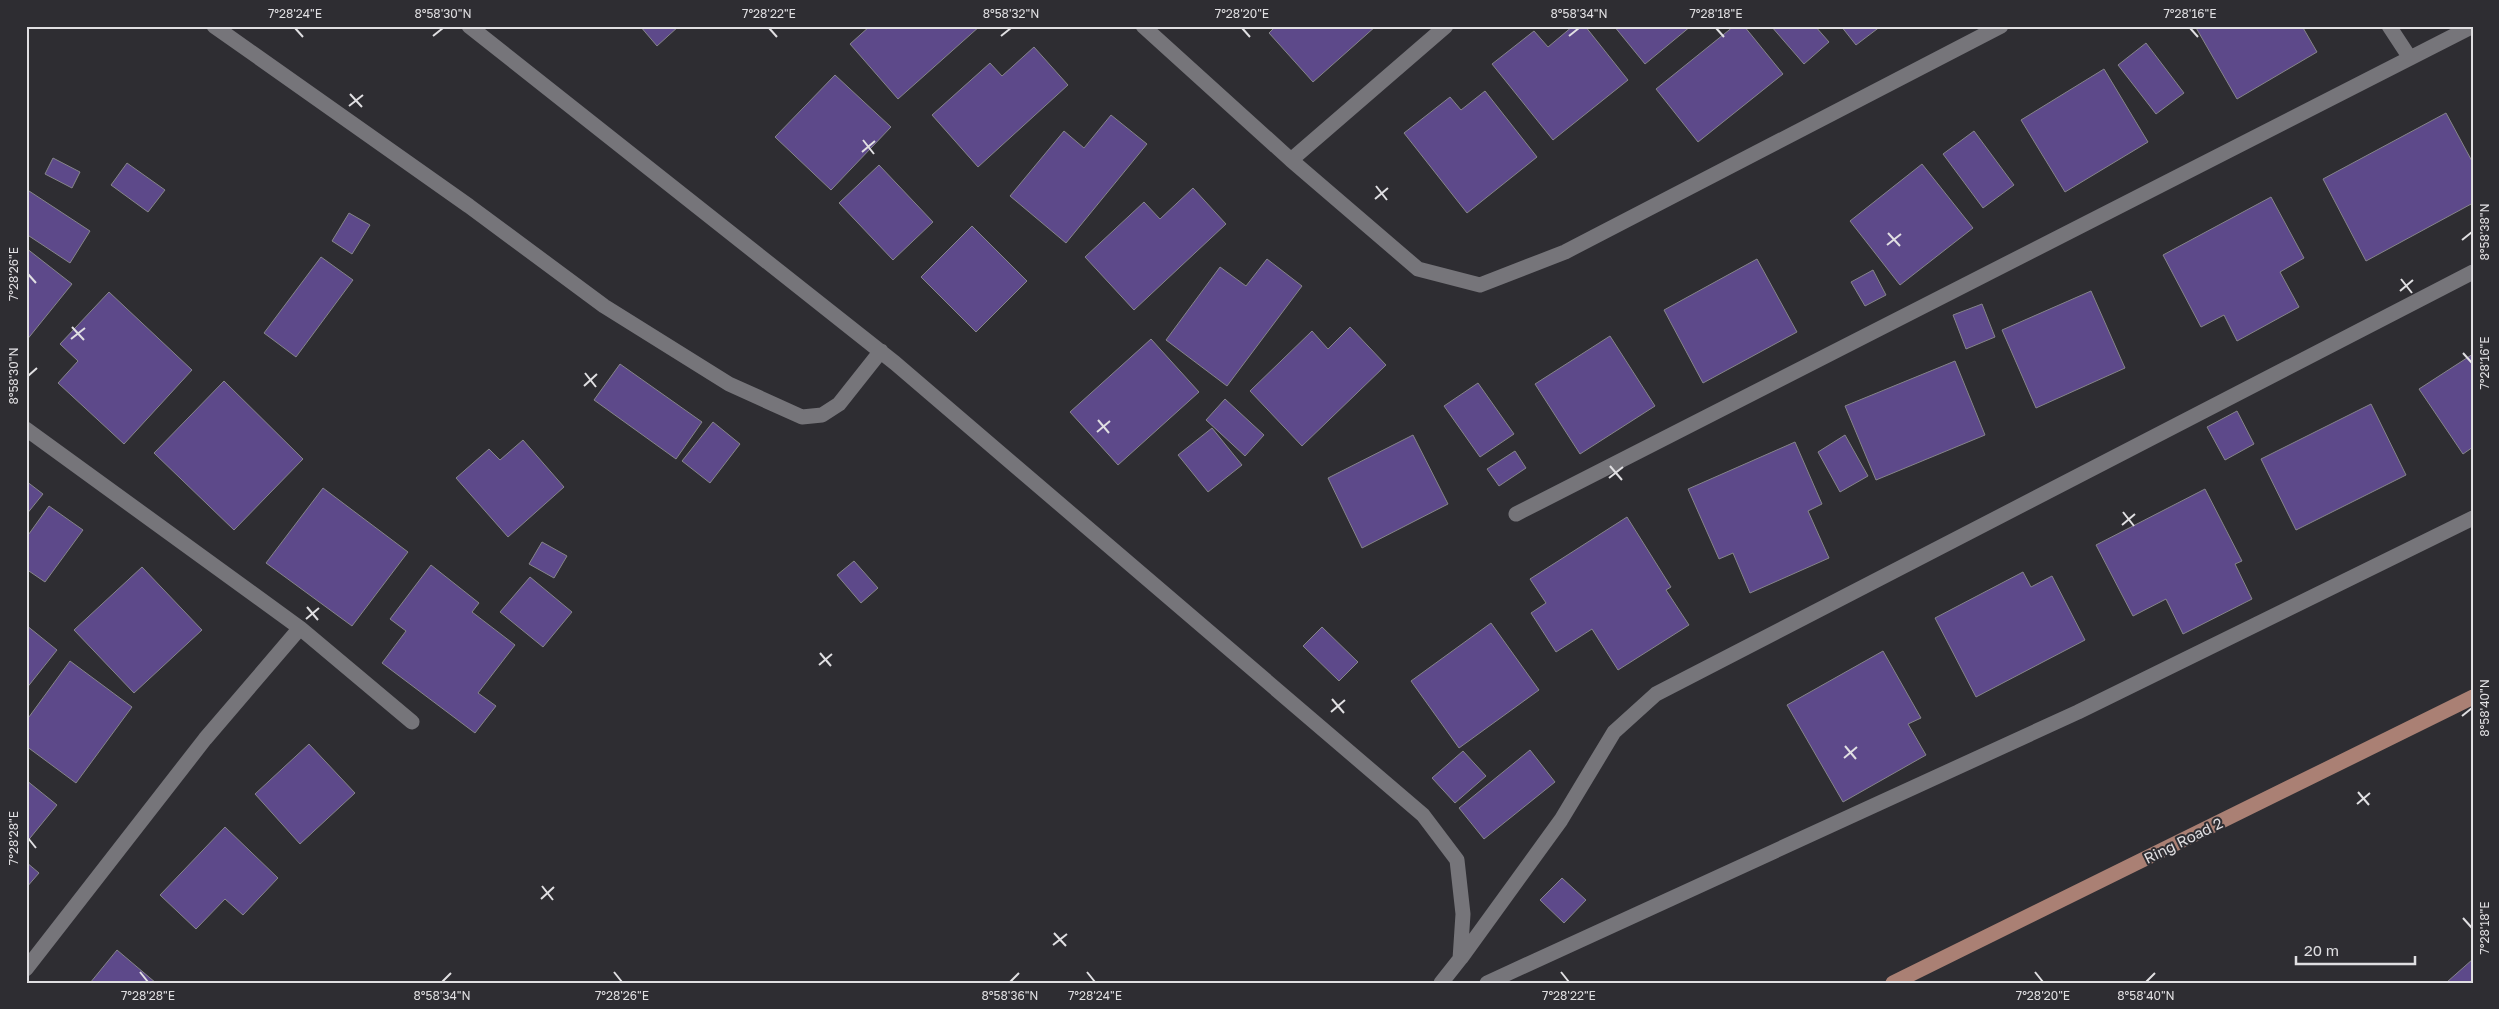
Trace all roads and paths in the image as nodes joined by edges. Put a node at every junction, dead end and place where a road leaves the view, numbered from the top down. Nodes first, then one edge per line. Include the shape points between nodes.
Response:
1 (214, 26) edge
2 (469, 26) edge
3 (1143, 26) edge
4 (1446, 26) edge
5 (2001, 26) edge
6 (2390, 26) edge
7 (2473, 26) edge
8 (2410, 58) junction
9 (1291, 160) junction
10 (2473, 272) edge
11 (881, 351) junction
12 (26, 429) edge
13 (1516, 514) dead end
14 (2473, 518) edge
15 (300, 628) junction
16 (2473, 697) edge
17 (412, 722) dead end
18 (1460, 959) junction
19 (26, 968) edge
20 (1441, 983) edge
21 (1487, 983) edge
22 (1893, 983) edge

1 - 11 street via 453,194 604,306 729,384 802,416 822,415 839,404
2 - 11 street
3 - 9 street
4 - 9 street
5 - 9 street via 1565,252 1480,285 1418,269
6 - 8 street
7 - 8 street
8 - 13 street
10 - 18 street via 1656,694 1614,732 1561,820
11 - 18 street via 1423,815 1457,860 1463,914
12 - 15 street
14 - 21 street via 2078,712
15 - 17 street
15 - 19 street via 205,739
16 - 22 main road, Ring Road 2
18 - 20 street

